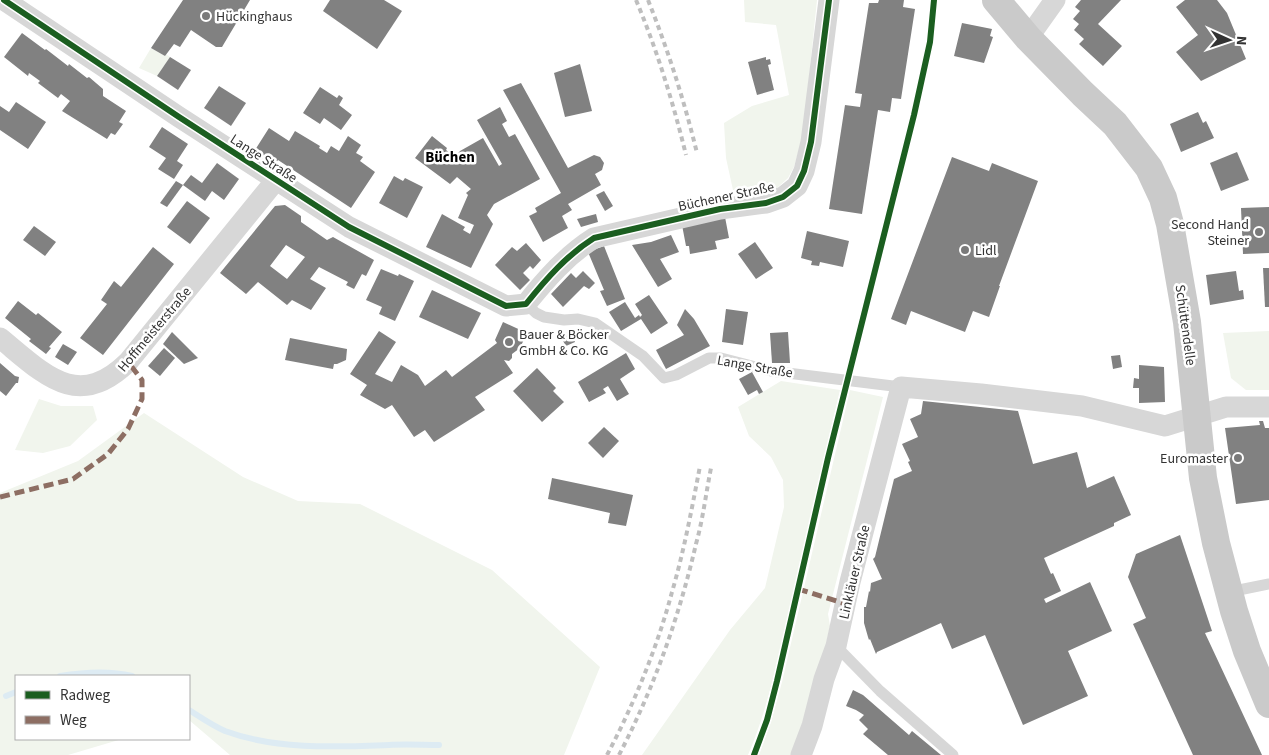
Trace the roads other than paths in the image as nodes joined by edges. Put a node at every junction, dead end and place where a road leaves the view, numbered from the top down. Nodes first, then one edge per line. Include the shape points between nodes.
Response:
1 (4, 0) edge
2 (829, 0) edge
3 (996, 0) edge
4 (1055, 0) edge
5 (1028, 38) junction
6 (276, 180) junction
7 (526, 304) junction
8 (0, 338) edge
9 (901, 387) junction
10 (1269, 407) edge
11 (1197, 416) junction
12 (1269, 584) edge
13 (1229, 592) junction
14 (836, 646) junction
15 (1269, 704) edge
16 (802, 755) edge
17 (953, 755) edge

1 - 6 street, Lange Straße
2 - 7 street, Büchener Straße via 811,142 797,186 784,197 766,204 720,209 594,238 562,263
3 - 5 main road, Schüttendelle
4 - 5 street
5 - 11 main road, Schüttendelle via 1115,124 1148,168 1163,198 1187,322
6 - 7 street, Lange Straße via 348,227 506,306
6 - 8 street, Hoffmeisterstraße via 116,374 87,386 54,380
7 - 9 lane, Lange Straße via 544,317 578,318 595,323 643,356 664,378 709,358 721,358 771,371
9 - 11 street, Lange Straße via 1082,406 1165,426
9 - 14 street, Linkläuer Straße
10 - 11 street, Lange Straße via 1226,407
11 - 13 main road, Schüttendelle via 1203,478
12 - 13 lane
13 - 15 main road, Schüttendelle
14 - 16 street, Linkläuer Straße
14 - 17 lane via 880,691

